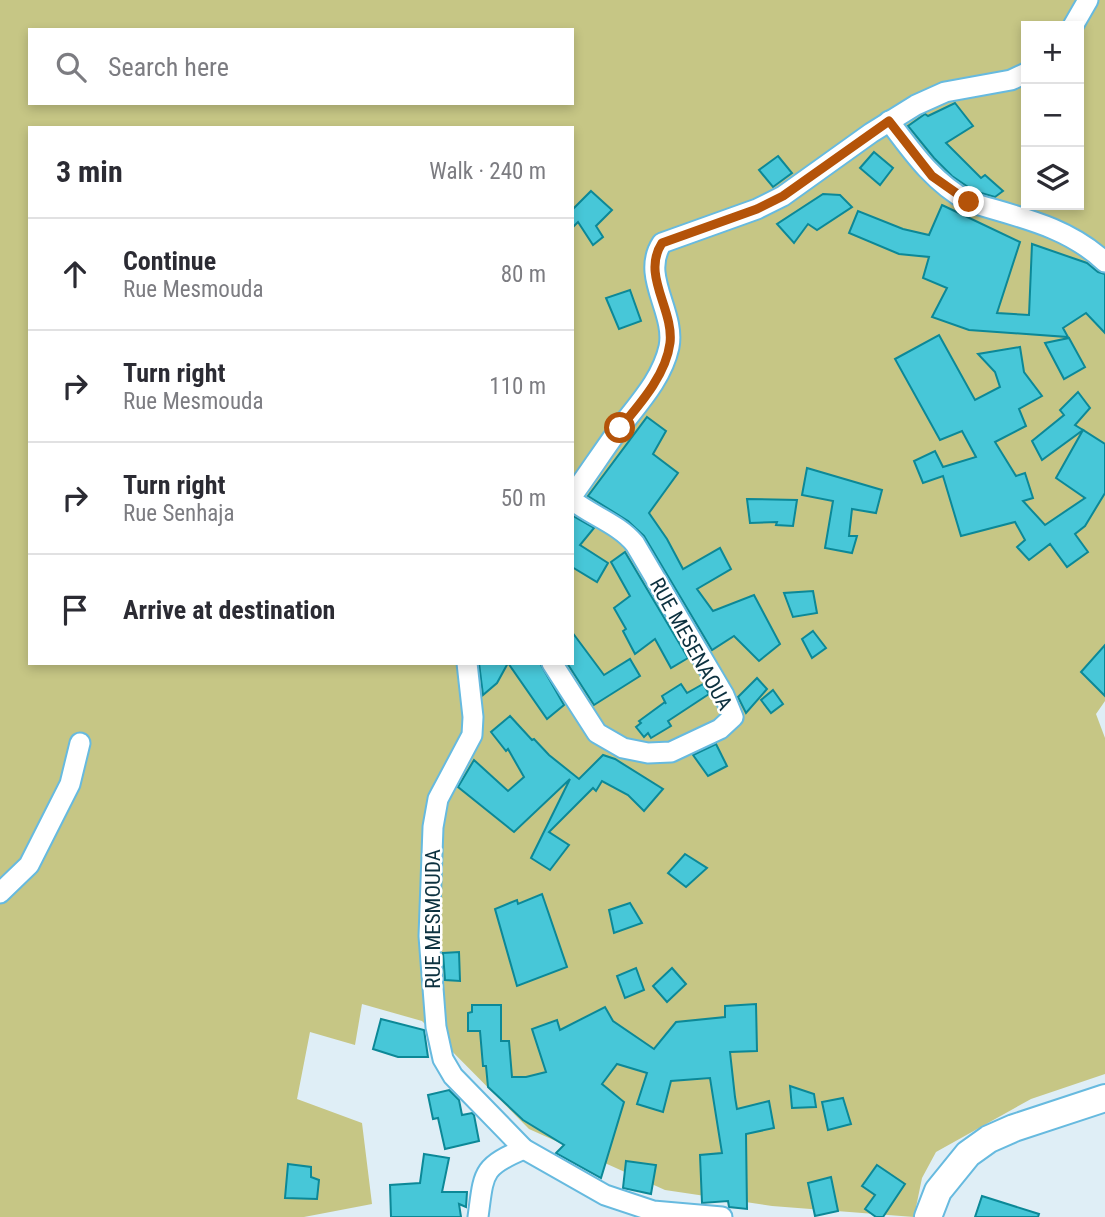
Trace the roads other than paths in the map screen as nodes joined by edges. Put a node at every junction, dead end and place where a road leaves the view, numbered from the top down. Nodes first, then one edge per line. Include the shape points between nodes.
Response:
1 (1088, 0) edge
2 (1076, 21) edge
3 (1021, 75) edge
4 (889, 121) junction
5 (1105, 262) edge
6 (574, 495) edge
7 (574, 500) edge
8 (467, 665) edge
9 (553, 665) edge
10 (80, 743) dead end
11 (0, 893) edge
12 (1105, 1098) edge
13 (524, 1149) junction
14 (478, 1217) edge
15 (722, 1217) edge
16 (928, 1217) edge

1 - 2 street
3 - 4 street via 946,92
4 - 5 street via 919,162 956,195 1063,232
4 - 6 street via 783,196 662,243 654,269 670,327 665,362
7 - 9 street, RUE MESENAOUA via 635,544 733,717 720,729 671,752 623,748 597,733
8 - 13 street, RUE MESMOUDA via 472,735 438,799 433,827 429,936 436,1027 443,1059 453,1076
10 - 11 street via 69,784 29,865
12 - 16 main road via 989,1139 968,1154 938,1191
13 - 14 street via 494,1163 483,1181
13 - 15 street, RUE MESMOUDA via 605,1195 653,1211

